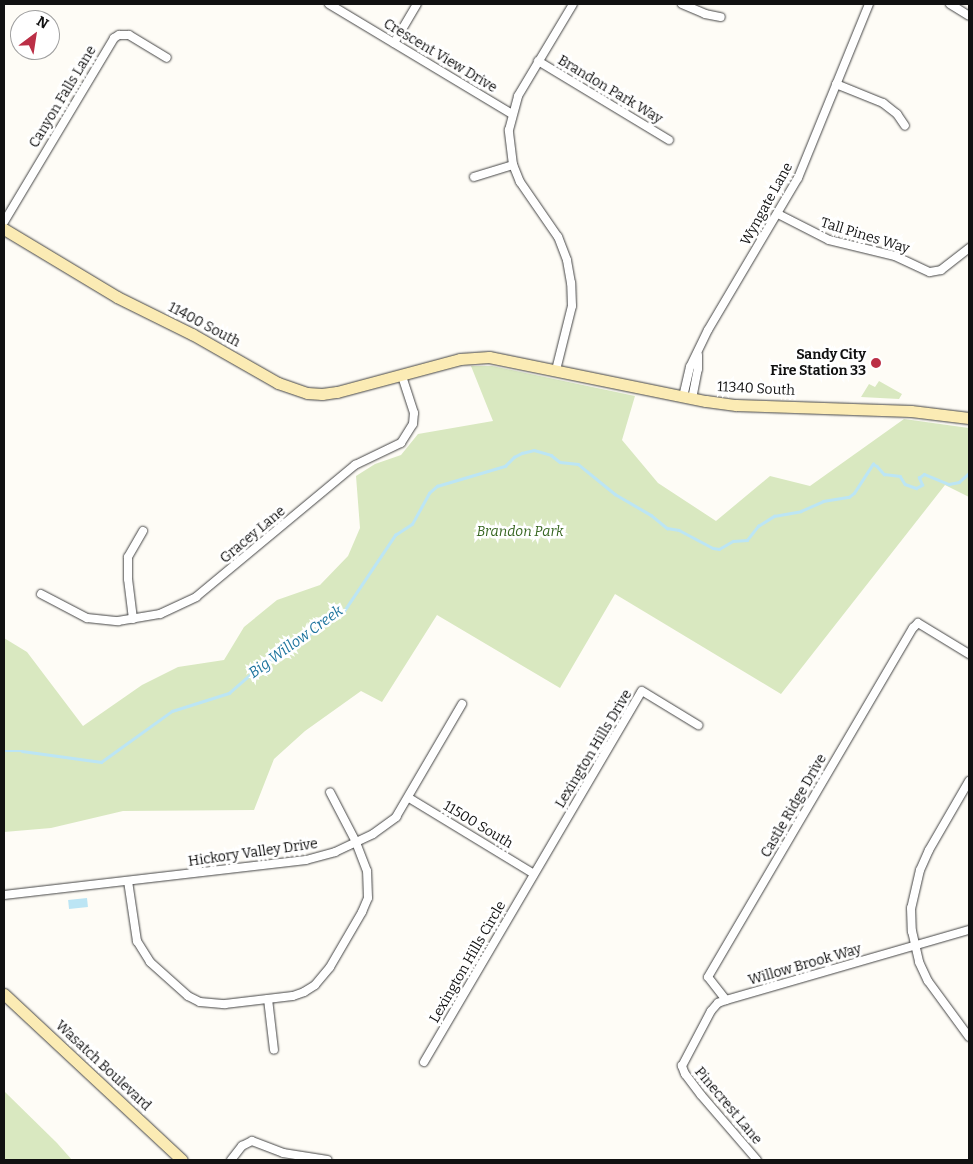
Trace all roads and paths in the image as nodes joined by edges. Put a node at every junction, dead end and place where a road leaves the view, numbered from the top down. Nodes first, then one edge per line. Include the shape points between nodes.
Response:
1 (329, 4) edge
2 (417, 4) edge
3 (573, 4) edge
4 (682, 4) edge
5 (870, 4) edge
6 (950, 4) edge
7 (720, 16) dead end
8 (969, 16) edge
9 (394, 43) junction
10 (167, 58) dead end
11 (538, 61) junction
12 (836, 84) junction
13 (512, 114) junction
14 (905, 126) dead end
15 (669, 140) dead end
16 (512, 165) junction
17 (474, 177) dead end
18 (778, 214) junction
19 (4, 222) edge
20 (4, 229) edge
21 (969, 248) edge
22 (556, 370) junction
23 (402, 375) junction
24 (688, 398) junction
25 (969, 418) edge
26 (143, 531) dead end
27 (41, 594) dead end
28 (134, 619) junction
29 (969, 654) edge
30 (462, 704) dead end
31 (698, 725) dead end
32 (969, 781) edge
33 (330, 792) dead end
34 (409, 798) junction
35 (356, 842) junction
36 (534, 874) junction
37 (128, 881) junction
38 (4, 895) edge
39 (969, 930) edge
40 (915, 946) junction
41 (4, 994) edge
42 (268, 999) junction
43 (726, 1000) junction
44 (969, 1037) edge
45 (274, 1050) dead end
46 (424, 1062) dead end
47 (682, 1066) joint
48 (182, 1160) edge
49 (231, 1160) edge
50 (327, 1160) edge
51 (758, 1160) edge

1 - 9 street, Crescent View Drive
2 - 9 street
3 - 11 street
4 - 7 street via 705,14
5 - 12 street, Wyngate Lane
6 - 8 street
9 - 13 street, Crescent View Drive
10 - 19 street, Canyon Falls Lane via 129,35 114,38
11 - 13 street via 518,96
11 - 15 street, Brandon Park Way
12 - 14 street via 883,103
12 - 18 street, Wyngate Lane via 798,178
13 - 16 street via 509,130
16 - 17 street
16 - 22 street via 558,237 567,260 572,306
18 - 21 street, Tall Pines Way via 830,240 895,256 930,272 941,270
18 - 24 street, Wyngate Lane via 708,330 690,367
20 - 23 street, 11400 South via 117,297 292,389 322,394
22 - 23 street, 11400 South via 505,359 474,357
22 - 24 street, 11340 South
23 - 28 street, Gracey Lane via 414,413 413,424 401,443 355,466 196,598 160,614
24 - 25 street, 11340 South via 736,405 911,411
26 - 28 street via 128,557
27 - 28 street, Gracey Lane via 87,618
29 - 43 street, Castle Ridge Drive via 918,623 708,977
30 - 34 street, Hickory Valley Drive
31 - 36 street, Lexington Hills Drive via 642,691
32 - 40 street via 920,870 911,908
33 - 35 street
34 - 35 street, Hickory Valley Drive via 386,826
34 - 36 street, 11500 South
35 - 37 street, Hickory Valley Drive via 321,858
35 - 42 street via 369,885 362,912 330,967 315,985 293,996
36 - 46 street, Lexington Hills Circle
37 - 38 street, Hickory Valley Drive
37 - 42 street via 137,942 150,962 178,989 200,1002 212,1004
39 - 40 street, Willow Brook Way
40 - 43 street, Willow Brook Way
40 - 44 street via 928,981
41 - 48 street, Wasatch Boulevard
42 - 45 street
43 - 47 street, Willow Brook Way via 711,1011
47 - 51 street, Pinecrest Lane via 701,1095
49 - 50 street via 242,1146 252,1141 283,1153

